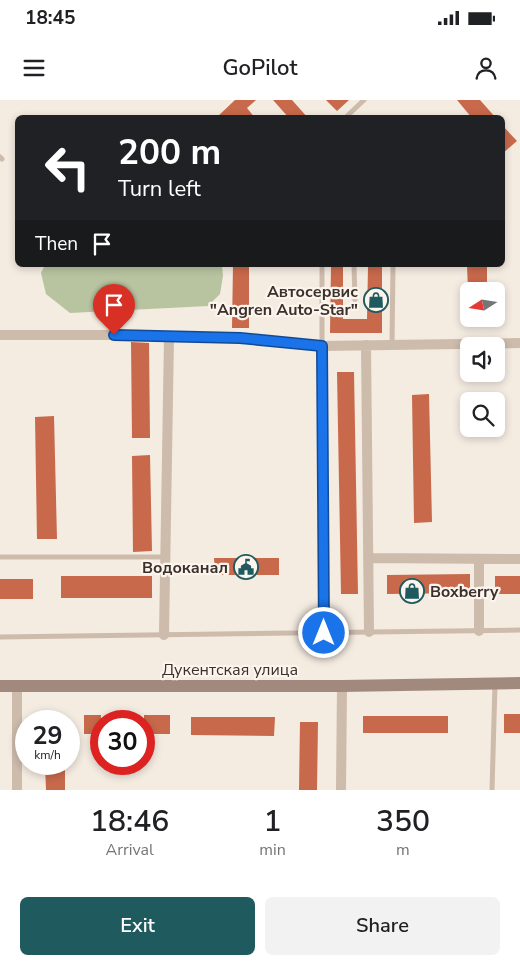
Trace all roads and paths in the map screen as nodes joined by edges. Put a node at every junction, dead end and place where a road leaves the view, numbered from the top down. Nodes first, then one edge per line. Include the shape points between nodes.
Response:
1 (364, 100) edge
2 (348, 115) edge
3 (322, 267) edge
4 (354, 267) edge
5 (393, 267) edge
6 (355, 300) dead end
7 (0, 335) edge
8 (169, 337) junction
9 (520, 343) edge
10 (366, 345) junction
11 (392, 345) junction
12 (322, 346) junction
13 (0, 557) edge
14 (165, 557) junction
15 (368, 558) junction
16 (479, 559) junction
17 (520, 559) edge
18 (520, 630) edge
19 (479, 631) junction
20 (369, 632) junction
21 (324, 633) junction
22 (164, 635) junction
23 (0, 637) edge
24 (520, 683) edge
25 (495, 684) junction
26 (0, 686) edge
27 (16, 686) junction
28 (342, 686) junction
29 (17, 790) edge
30 (341, 790) edge
31 (492, 790) edge

1 - 2 lane
3 - 12 lane
4 - 6 lane
5 - 11 lane
7 - 8 street
8 - 12 street via 240,338
8 - 14 street
9 - 11 street
10 - 11 street
10 - 12 street
10 - 15 street
12 - 21 street
13 - 14 lane
14 - 22 street
15 - 16 street
15 - 20 street
16 - 17 street
16 - 19 street
18 - 19 lane
19 - 20 lane
20 - 21 lane
21 - 22 lane
22 - 23 lane
24 - 25 main road, Дукентская улица
25 - 28 main road, Дукентская улица
25 - 31 lane
26 - 27 main road, Дукентская улица
27 - 28 main road, Дукентская улица
27 - 29 street
28 - 30 street

